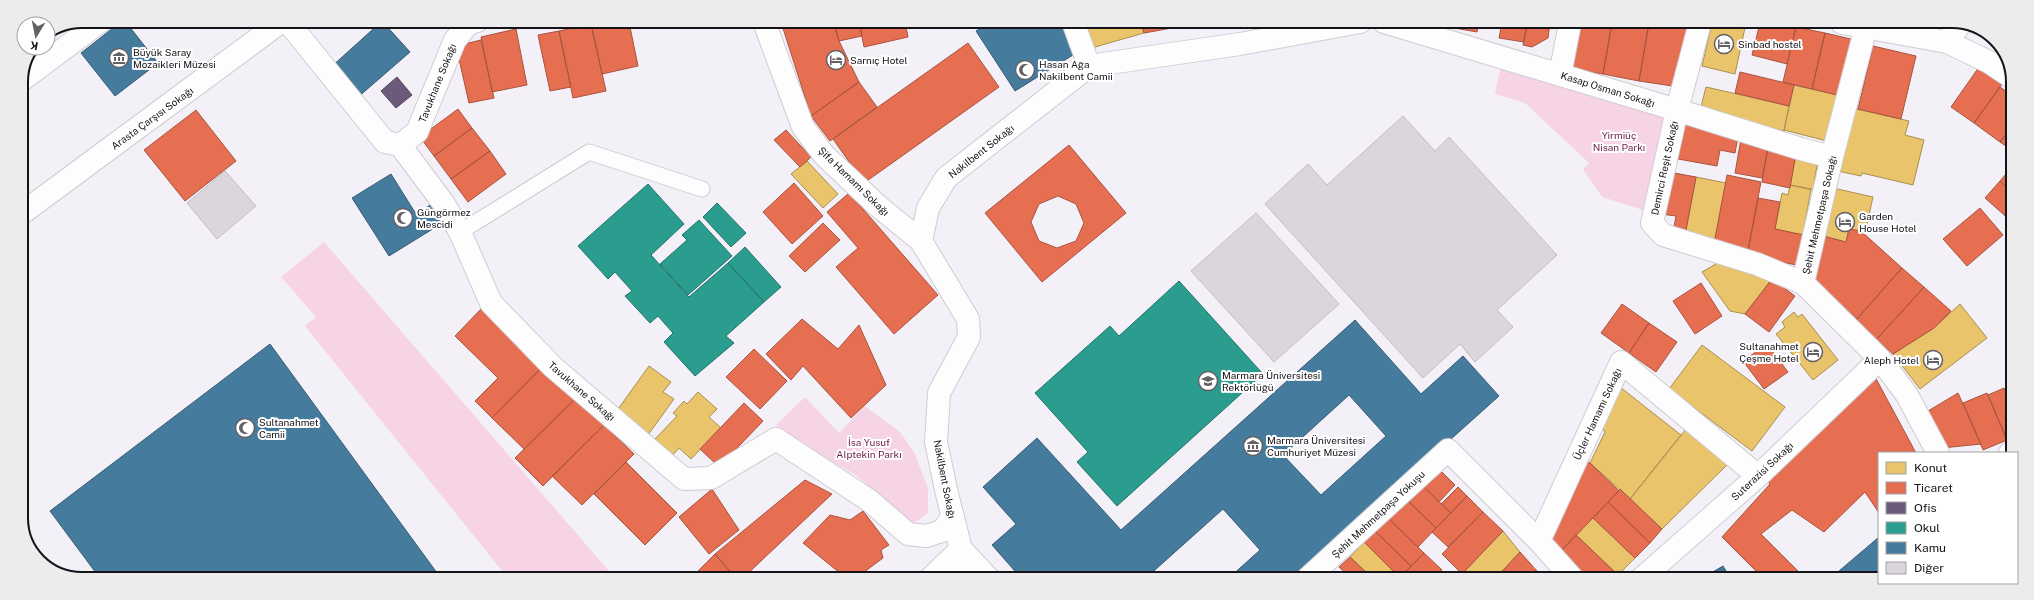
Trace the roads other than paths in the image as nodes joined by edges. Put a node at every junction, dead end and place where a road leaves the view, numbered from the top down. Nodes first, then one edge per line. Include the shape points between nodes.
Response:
1 (92, 28) edge
2 (273, 28) edge
3 (293, 28) edge
4 (464, 28) edge
5 (766, 28) edge
6 (1075, 28) edge
7 (1327, 28) edge
8 (1404, 28) edge
9 (1569, 28) edge
10 (1699, 28) edge
11 (1866, 28) edge
12 (1871, 28) edge
13 (1957, 28) edge
14 (1947, 42) junction
15 (1089, 66) junction
16 (2005, 72) edge
17 (29, 75) edge
18 (1560, 75) junction
19 (1676, 110) junction
20 (394, 149) junction
21 (1832, 157) junction
22 (702, 189) dead end
23 (28, 209) edge
24 (460, 232) junction
25 (921, 241) junction
26 (1803, 283) junction
27 (1880, 359) junction
28 (1937, 452) edge
29 (1758, 476) junction
30 (953, 516) junction
31 (1539, 541) junction
32 (950, 567) edge
33 (967, 572) edge
34 (1323, 572) edge
35 (1567, 572) edge
36 (1649, 572) edge

1 - 17 street
2 - 23 street, Arasta Çarşısı Sokağı
3 - 20 street via 385,142
4 - 20 street, Tavukhane Sokağı via 455,40 417,132
5 - 25 street, Şifa Hamamı Sokağı via 803,127 824,155 878,206
6 - 15 street
7 - 15 street, Nakilbent Sokağı via 1240,44
8 - 18 street, Kasap Osman Sokağı
9 - 18 street
10 - 19 street, Demirci Reşit Sokağı
11 - 21 street, Şehit Mehmetpaşa Sokağı
12 - 14 street
13 - 14 street
14 - 16 street via 1990,62
15 - 25 street, Nakilbent Sokağı via 946,178 928,208
18 - 19 street, Kasap Osman Sokağı
19 - 21 street, Kasap Osman Sokağı
19 - 26 street, Demirci Reşit Sokağı via 1652,222 1663,236 1757,264
20 - 24 street, Tavukhane Sokağı via 444,204
21 - 26 street, Şehit Mehmetpaşa Sokağı
22 - 24 lane via 589,152
24 - 30 street, Tavukhane Sokağı via 491,303 553,367 684,479 711,478 776,439 870,501 908,534 926,536 942,531
25 - 30 street, Nakilbent Sokağı via 968,319 970,336 939,393 936,442
26 - 27 street, Şehit Mehmetpaşa Sokağı
27 - 28 street, Şehit Mehmetpaşa Sokağı via 1907,395
27 - 29 street, Suterazisi Sokağı
29 - 31 street, Üçler Hamamı Sokağı via 1621,362
29 - 36 street, Suterazisi Sokağı
30 - 32 street, Nakilbent Sokağı
31 - 34 street, Şehit Mehmetpaşa Yokuşu via 1448,450
31 - 35 street
32 - 33 street, Nakilbent Sokağı

